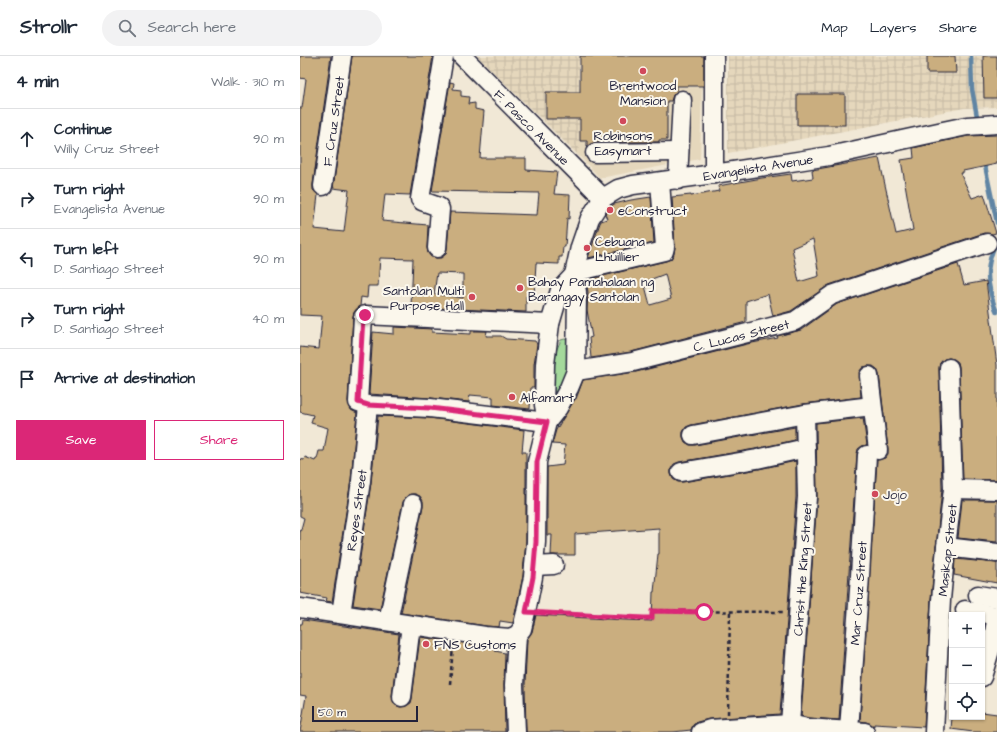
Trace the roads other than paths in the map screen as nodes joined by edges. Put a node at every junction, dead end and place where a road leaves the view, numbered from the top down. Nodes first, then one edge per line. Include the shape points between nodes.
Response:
1 (342, 56) edge
2 (444, 56) edge
3 (462, 56) edge
4 (714, 56) edge
5 (682, 100) dead end
6 (992, 124) edge
7 (679, 152) junction
8 (595, 153) dead end
9 (714, 174) junction
10 (678, 180) junction
11 (660, 182) junction
12 (323, 186) dead end
13 (603, 198) junction
14 (987, 243) dead end
15 (437, 248) dead end
16 (571, 282) junction
17 (550, 324) junction
18 (949, 368) dead end
19 (576, 371) junction
20 (869, 376) dead end
21 (368, 405) junction
22 (872, 406) junction
23 (805, 414) junction
24 (547, 422) junction
25 (693, 435) dead end
26 (806, 448) junction
27 (681, 472) dead end
28 (953, 488) junction
29 (997, 490) edge
30 (413, 504) dead end
31 (946, 547) junction
32 (997, 553) edge
33 (554, 565) dead end
34 (534, 566) junction
35 (978, 595) dead end
36 (997, 598) edge
37 (300, 608) edge
38 (965, 610) dead end
39 (341, 614) junction
40 (997, 617) edge
41 (388, 621) junction
42 (411, 625) junction
43 (517, 636) junction
44 (946, 639) edge
45 (986, 646) edge
46 (402, 697) dead end
47 (944, 706) edge
48 (802, 728) edge
49 (857, 731) edge
50 (516, 732) edge
51 (700, 732) edge
52 (934, 732) edge

1 - 12 street, F. Cruz Street
2 - 15 street via 420,199 440,209
3 - 13 street, F. Pasco Avenue
4 - 9 street
5 - 7 street
6 - 9 street, Evangelista Avenue via 967,126 829,156
7 - 8 street
7 - 10 street
9 - 10 street, Evangelista Avenue
10 - 11 street, Evangelista Avenue
11 - 13 street, Evangelista Avenue via 618,188
11 - 16 street via 664,251
13 - 16 street, Evangelista Avenue via 590,218
14 - 19 street, C. Lucas Street via 832,295 795,322 633,362
16 - 17 street, Evangelista Avenue
16 - 19 street, Evangelista Avenue
17 - 21 street via 365,315 358,402
17 - 24 street, Evangelista Avenue via 545,364 544,405
18 - 28 street, Masikap Street
19 - 24 street, Evangelista Avenue via 558,408
20 - 22 street, Mar Cruz Street
21 - 24 street via 430,408
21 - 39 street, Reyes Street via 361,481
22 - 23 street
22 - 49 street, Mar Cruz Street via 872,453 860,576
23 - 25 street
23 - 26 street, Christ the King Street
24 - 34 street, Evangelista Avenue via 537,462
26 - 27 street
26 - 48 street, Christ the King Street via 807,497 799,613
28 - 29 street
28 - 31 street, Masikap Street
30 - 41 street
31 - 32 street
31 - 44 street, Masikap Street
33 - 34 street
34 - 43 street, Evangelista Avenue via 522,629
35 - 36 street
37 - 39 street
38 - 40 street
39 - 41 street
40 - 45 street
41 - 42 street
42 - 43 street via 501,638
42 - 46 street
43 - 50 street, Evangelista Avenue via 514,685
44 - 47 street, Masikap Street
47 - 52 street, Masikap Street
48 - 49 street
48 - 51 street via 729,728

